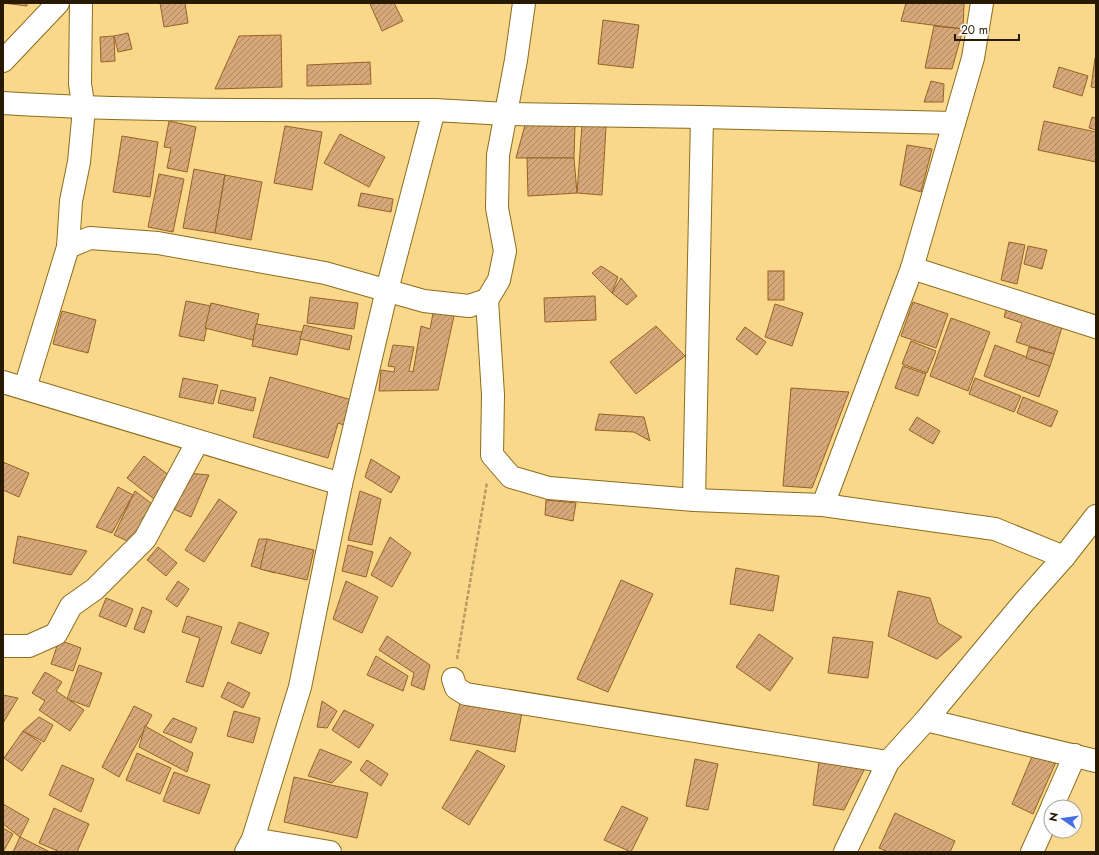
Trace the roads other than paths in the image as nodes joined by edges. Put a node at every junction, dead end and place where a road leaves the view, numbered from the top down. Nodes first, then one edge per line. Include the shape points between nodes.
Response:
1 (58, 3) edge
2 (81, 3) edge
3 (524, 3) edge
4 (982, 3) edge
5 (3, 61) edge
6 (3, 104) edge
7 (84, 108) junction
8 (434, 110) junction
9 (506, 114) junction
10 (702, 116) junction
11 (954, 123) junction
12 (68, 247) junction
13 (912, 268) junction
14 (387, 290) junction
15 (487, 300) junction
16 (1096, 327) edge
17 (3, 382) edge
18 (25, 388) junction
19 (198, 442) junction
20 (341, 484) junction
21 (694, 500) junction
22 (823, 506) junction
23 (1096, 516) edge
24 (1064, 557) junction
25 (3, 646) edge
26 (453, 679) road end
27 (926, 720) junction
28 (1075, 756) junction
29 (1096, 761) edge
30 (888, 762) junction
31 (1056, 799) edge
32 (1043, 828) edge
33 (250, 845) edge
34 (330, 852) edge
35 (845, 852) edge
36 (1032, 852) edge

1 - 5 street
2 - 7 street via 80,84
3 - 9 street
4 - 11 street via 973,58
6 - 7 street
7 - 8 street
7 - 12 street via 79,162 71,201
8 - 9 street
8 - 14 street
9 - 10 street
9 - 15 street via 498,155 497,208 504,251 499,280
10 - 11 street
10 - 21 street
11 - 13 street
12 - 14 street via 90,238 158,243 325,273
12 - 18 street
13 - 16 street
13 - 22 street
14 - 15 street via 424,301 456,305 469,306
14 - 20 street
15 - 21 street via 493,395 492,455 511,477 549,488
17 - 18 street
18 - 19 street
19 - 20 street
19 - 25 street via 146,539 95,588 71,606 56,634 29,646
20 - 33 street via 300,687
21 - 22 street
22 - 24 street via 995,530
23 - 24 street
24 - 27 street
26 - 30 street via 456,688 466,694
27 - 28 street
27 - 30 street
28 - 29 street
28 - 31 street
30 - 35 street
32 - 36 street
33 - 34 street

